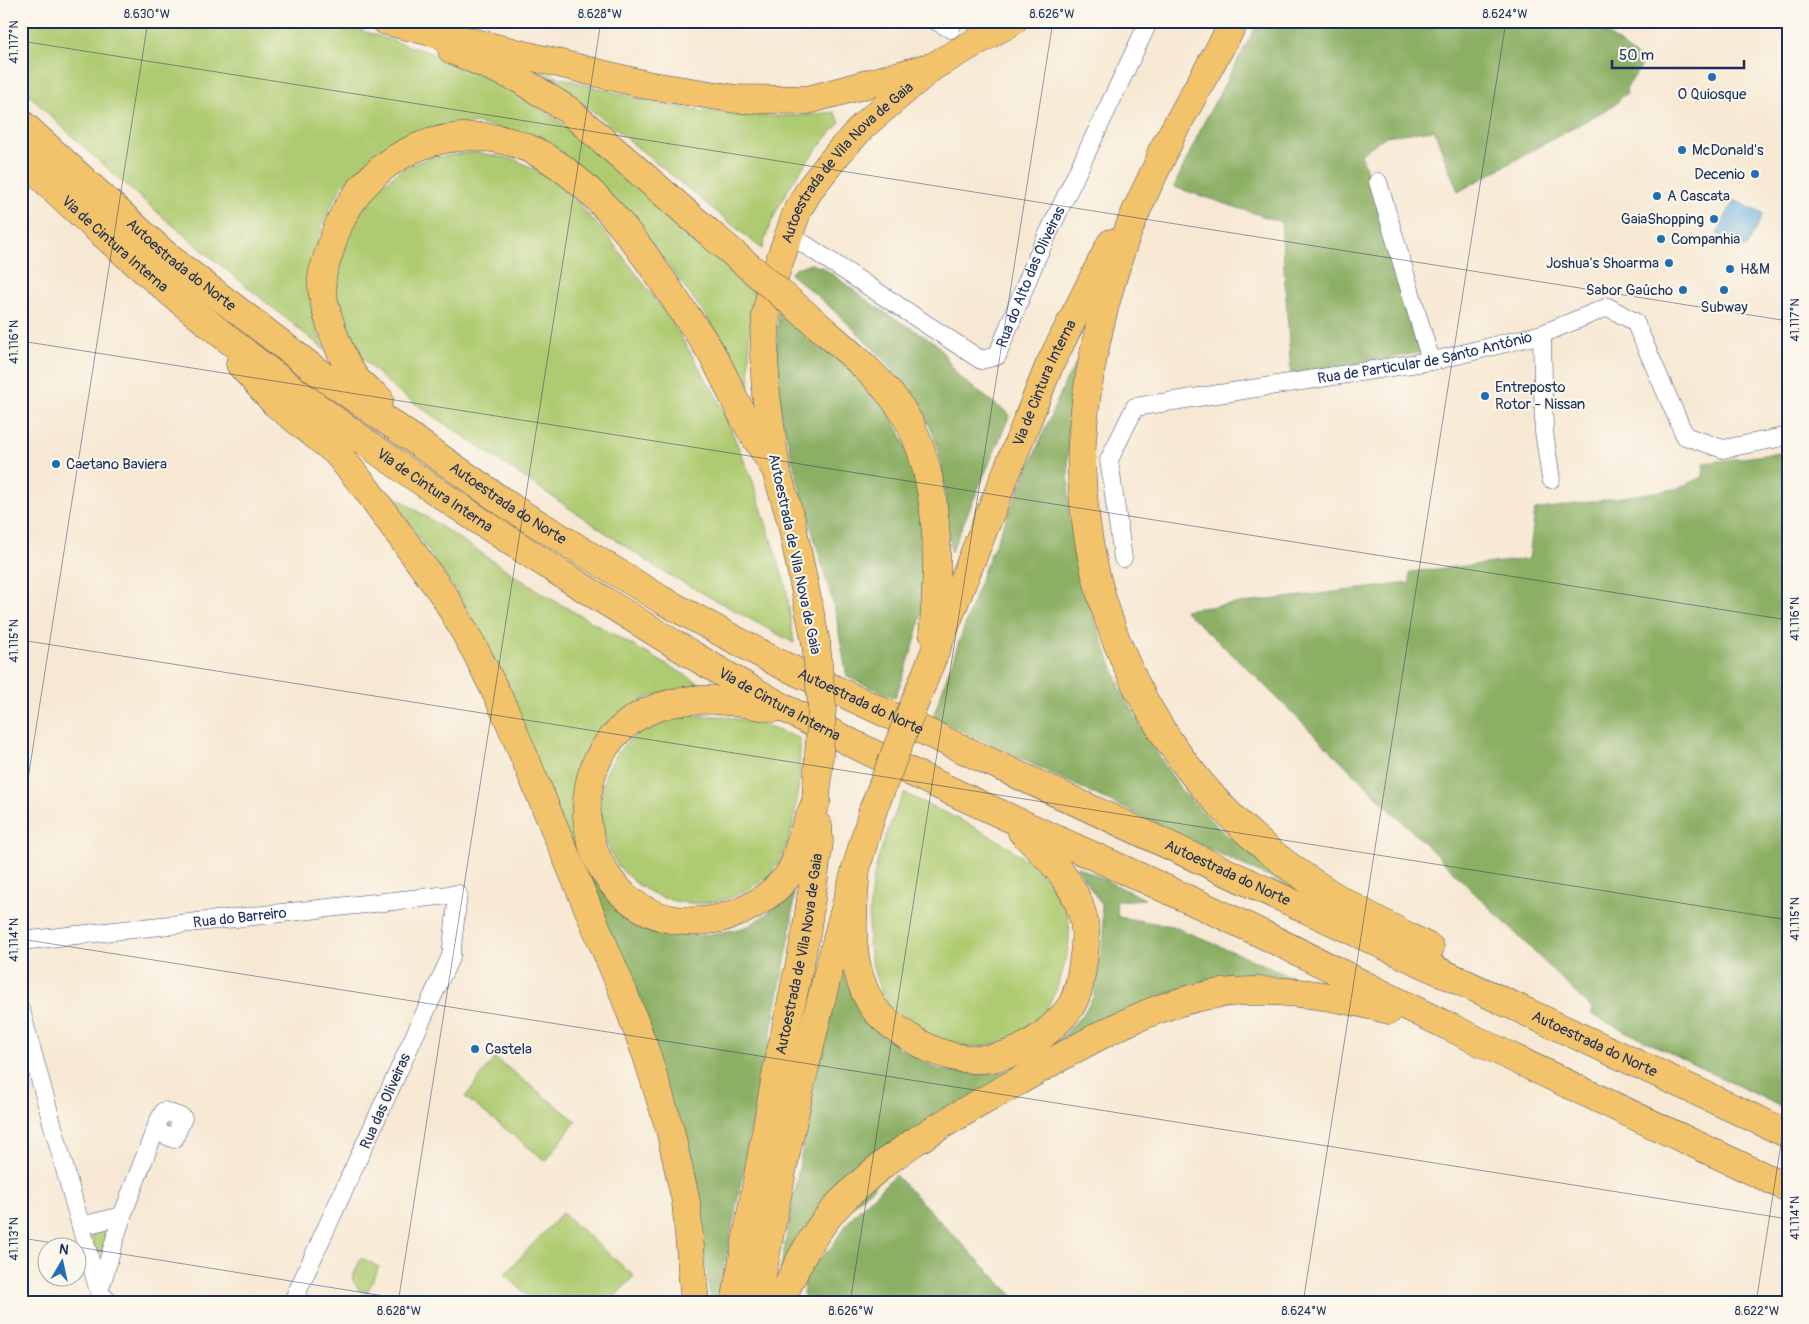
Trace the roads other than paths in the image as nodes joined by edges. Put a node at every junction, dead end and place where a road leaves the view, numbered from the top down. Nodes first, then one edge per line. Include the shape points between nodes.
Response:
1 (374, 21) edge
2 (386, 21) edge
3 (1013, 21) edge
4 (1149, 21) edge
5 (1235, 21) edge
6 (932, 67) junction
7 (21, 123) edge
8 (1170, 139) junction
9 (21, 157) edge
10 (1378, 182) dead end
11 (804, 244) dead end
12 (191, 308) junction
13 (1542, 334) junction
14 (1431, 361) junction
15 (1788, 436) edge
16 (776, 470) junction
17 (1551, 479) dead end
18 (512, 508) junction
19 (1123, 558) dead end
20 (926, 674) junction
21 (789, 711) junction
22 (816, 802) junction
23 (994, 812) junction
24 (856, 868) junction
25 (458, 894) joint
26 (21, 941) edge
27 (21, 1011) edge
28 (1451, 1028) junction
29 (1707, 1095) junction
30 (156, 1131) dead end
31 (1788, 1134) edge
32 (1788, 1188) edge
33 (122, 1216) junction
34 (81, 1226) junction
35 (105, 1297) edge
36 (298, 1301) edge
37 (695, 1303) edge
38 (735, 1303) edge
39 (757, 1303) edge
40 (780, 1303) edge

1 - 20 highway, bridge via 444,46 519,79 568,110 812,320 895,400 916,438 929,485 937,538 937,581
2 - 6 highway via 647,85 736,99 808,100
3 - 6 highway
4 - 11 street, Rua do Alto das Oliveiras via 1036,259 997,356 981,360
5 - 8 highway, Via de Cintura Interna
6 - 16 highway, Autoestrada de Vila Nova de Gaia via 864,125 839,152 812,186 786,240 766,314 764,355
7 - 18 highway, Autoestrada do Norte via 168,258 327,379
8 - 20 highway, Via de Cintura Interna via 1133,199 1048,366
8 - 29 highway via 1121,249 1094,347 1082,443 1086,517 1099,591 1124,662 1141,697 1180,757 1228,815 1302,875 1342,901
9 - 12 highway, Via de Cintura Interna
10 - 14 street
12 - 21 highway, Via de Cintura Interna via 366,444 446,498 636,621
12 - 37 highway via 275,403 336,452 445,597 477,654 565,852 647,1056 670,1130 686,1202
13 - 14 street, Rua de Particular de Santo António
13 - 15 street, Rua de Particular de Santo António via 1608,307 1636,322 1685,436 1723,449
13 - 17 street via 1544,432
14 - 19 street, Rua de Particular de Santo António via 1135,407 1109,460
16 - 18 highway via 746,422 713,356 638,244 591,194 554,163 517,143 489,137 458,136 425,143 390,160 359,190 336,226 322,279 328,320 357,380
16 - 22 highway, Autoestrada de Vila Nova de Gaia, bridge via 791,520 816,643 822,707
18 - 29 highway, Autoestrada do Norte via 662,600 776,662
20 - 24 highway, Via de Cintura Interna, bridge via 873,810
21 - 22 highway via 709,700 684,701 644,713 610,740 591,772 586,816 591,841 613,885 633,903 657,915 692,922 724,918 767,896 786,878 797,858
21 - 23 highway, Via de Cintura Interna
22 - 38 highway, Autoestrada de Vila Nova de Gaia via 819,842 806,934 777,1070
23 - 24 highway via 1049,857 1064,877 1082,912 1086,939 1081,978 1072,1005 1037,1041 1018,1051 975,1060 950,1057 902,1033 872,1006 858,972 851,940
23 - 28 highway via 1226,916
24 - 39 highway, Autoestrada de Vila Nova de Gaia via 815,1024
25 - 26 street, Rua do Barreiro
25 - 36 street, Rua das Oliveiras via 451,956
27 - 34 street
28 - 32 highway
28 - 40 highway via 1332,996 1288,991 1230,992 1178,1003 1136,1018 1080,1046 896,1152 838,1204 796,1266
29 - 31 highway, Autoestrada do Norte
30 - 33 street
33 - 34 street
33 - 35 street
34 - 35 street

